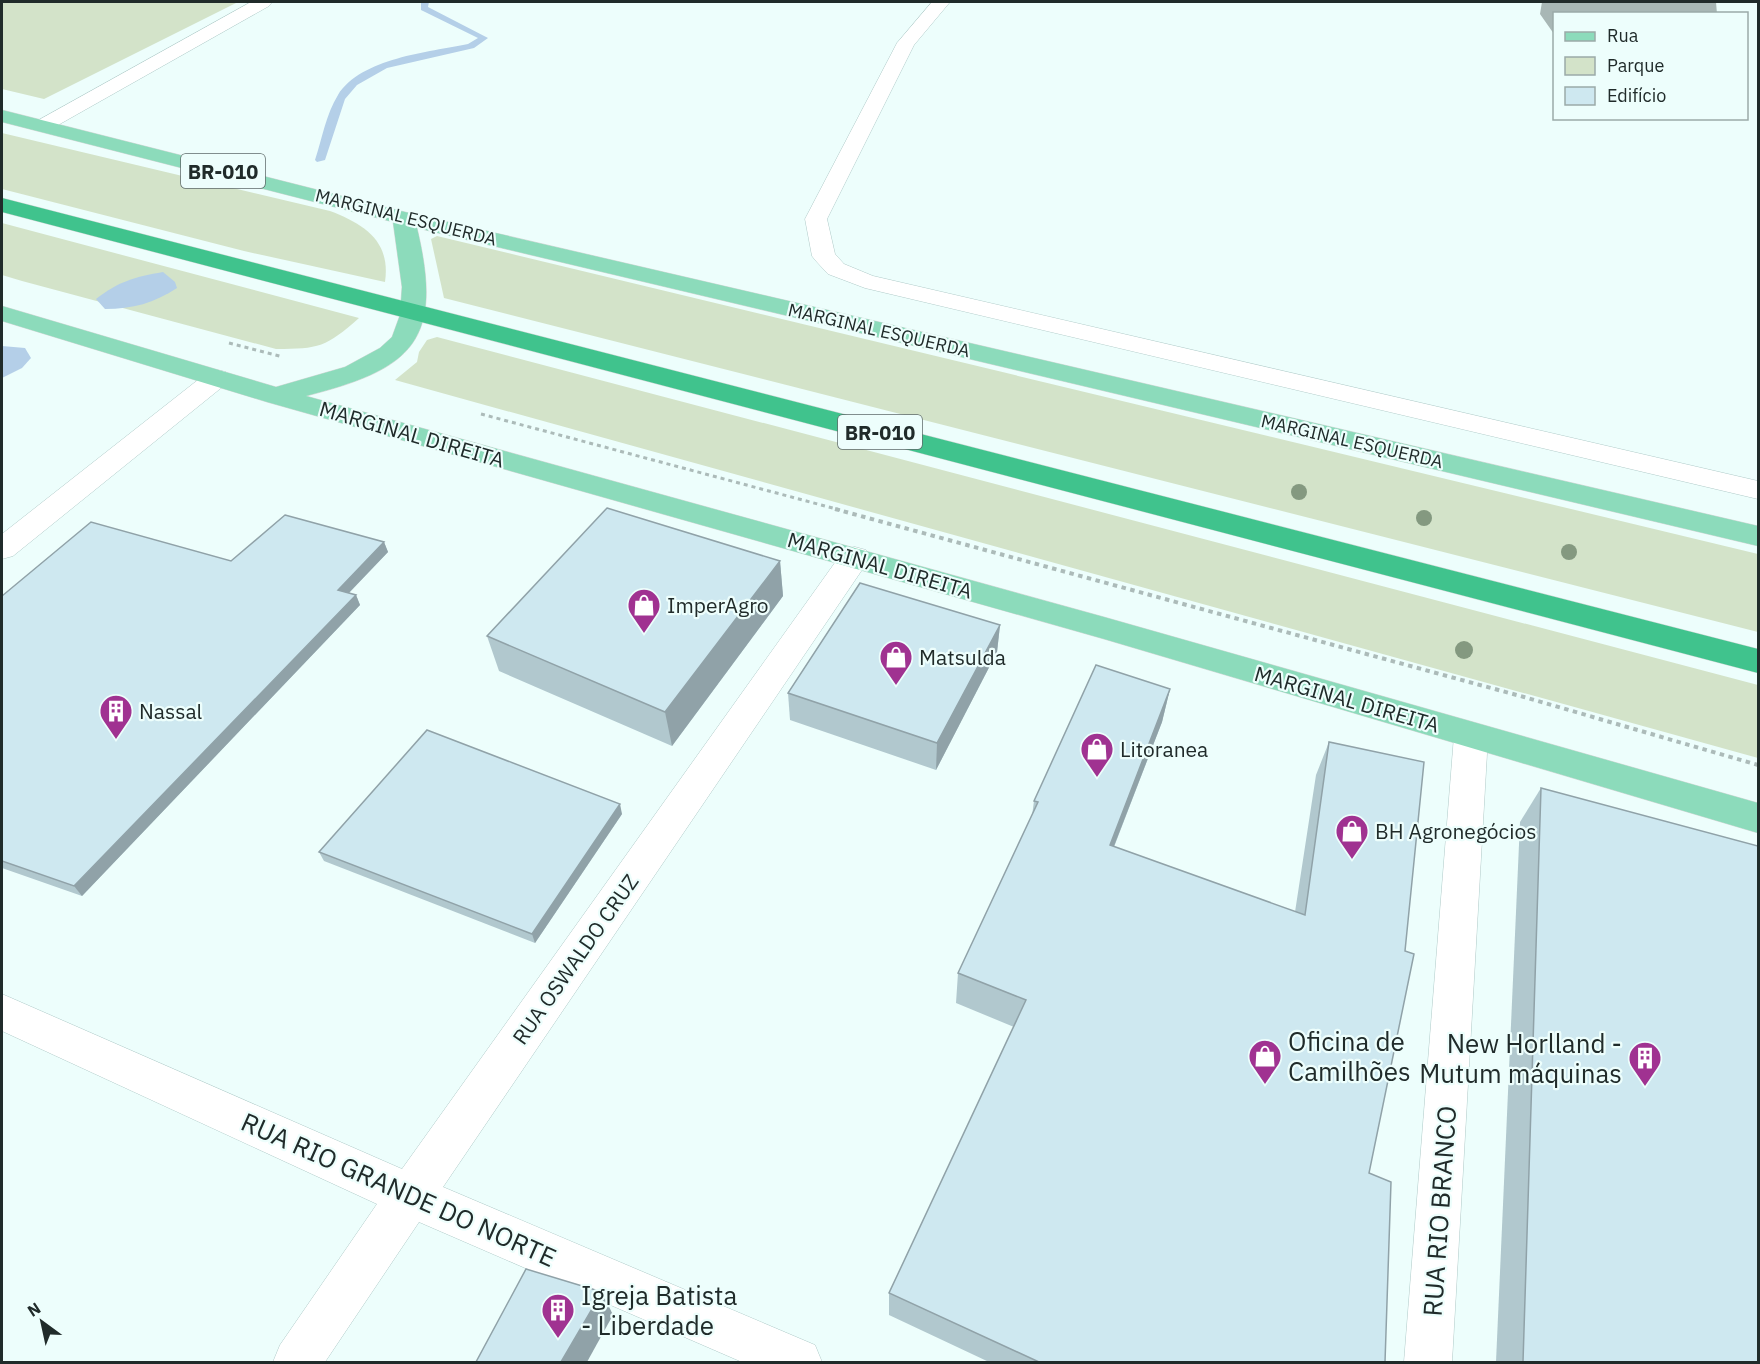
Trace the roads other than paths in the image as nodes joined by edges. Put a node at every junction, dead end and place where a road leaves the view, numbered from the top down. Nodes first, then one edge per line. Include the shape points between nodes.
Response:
1 (263, 2) edge
2 (941, 2) edge
3 (2, 116) edge
4 (44, 125) junction
5 (2, 205) edge
6 (403, 218) junction
7 (412, 310) junction
8 (2, 313) edge
9 (217, 378) junction
10 (276, 396) junction
11 (1758, 490) edge
12 (1758, 536) edge
13 (2, 549) edge
14 (855, 557) junction
15 (1758, 661) edge
16 (1471, 736) junction
17 (1758, 818) edge
18 (2, 1012) edge
19 (410, 1196) junction
20 (297, 1362) edge
21 (798, 1362) edge
22 (1428, 1362) edge

1 - 4 street
2 - 11 street via 906,43 816,219 824,256 836,269 877,284
3 - 4 main road, MARGINAL ESQUERDA / BR-010
4 - 6 main road, MARGINAL ESQUERDA / BR-010
5 - 7 highway, BR-010
6 - 7 main road via 410,244
6 - 12 main road, MARGINAL ESQUERDA / BR-010
7 - 10 main road via 410,328 382,358 335,381
7 - 15 highway, BR-010
8 - 9 main road, MARGINAL DIREITA
9 - 10 main road, MARGINAL DIREITA
9 - 13 street
10 - 14 main road, MARGINAL DIREITA
14 - 16 main road, MARGINAL DIREITA
14 - 19 street, RUA OSWALDO CRUZ
16 - 17 main road, MARGINAL DIREITA
16 - 22 street, RUA RIO BRANCO
18 - 19 street, RUA RIO GRANDE DO NORTE
19 - 20 street, RUA OSWALDO CRUZ
19 - 21 street, RUA RIO GRANDE DO NORTE

